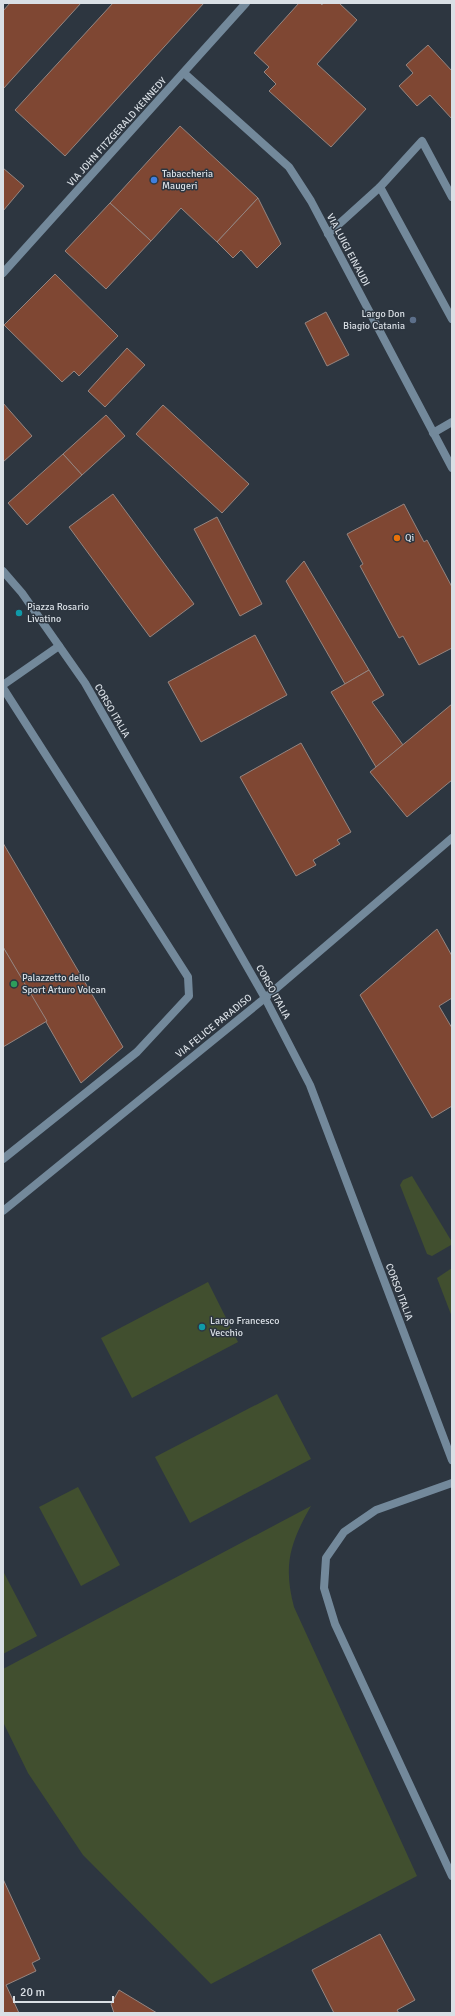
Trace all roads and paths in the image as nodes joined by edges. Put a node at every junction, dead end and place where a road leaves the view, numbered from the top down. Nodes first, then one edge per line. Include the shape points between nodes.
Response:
1 (246, 3) edge
2 (184, 73) junction
3 (380, 187) junction
4 (452, 197) edge
5 (328, 234) junction
6 (3, 273) edge
7 (452, 319) edge
8 (452, 422) edge
9 (433, 433) junction
10 (452, 468) edge
11 (3, 571) edge
12 (59, 646) junction
13 (3, 685) edge
14 (3, 688) edge
15 (452, 838) edge
16 (265, 998) junction
17 (3, 1159) edge
18 (3, 1211) edge
19 (452, 1460) edge
20 (452, 1483) edge
21 (452, 1876) edge

1 - 2 street, VIA JOHN FITZGERALD KENNEDY
2 - 5 street, VIA LUIGI EINAUDI via 289,167
2 - 6 street, VIA JOHN FITZGERALD KENNEDY
3 - 4 street via 422,141
3 - 5 street
3 - 7 street
5 - 9 street, VIA LUIGI EINAUDI
8 - 9 street
9 - 10 street, VIA LUIGI EINAUDI
11 - 12 street, CORSO ITALIA via 22,593
12 - 13 street
12 - 16 street, CORSO ITALIA via 85,683
14 - 17 street via 188,977 189,996 137,1052
15 - 16 street, VIA FELICE PARADISO
16 - 18 street, VIA FELICE PARADISO
16 - 19 street, CORSO ITALIA via 310,1085
20 - 21 street via 376,1510 344,1532 326,1558 324,1588 335,1624

